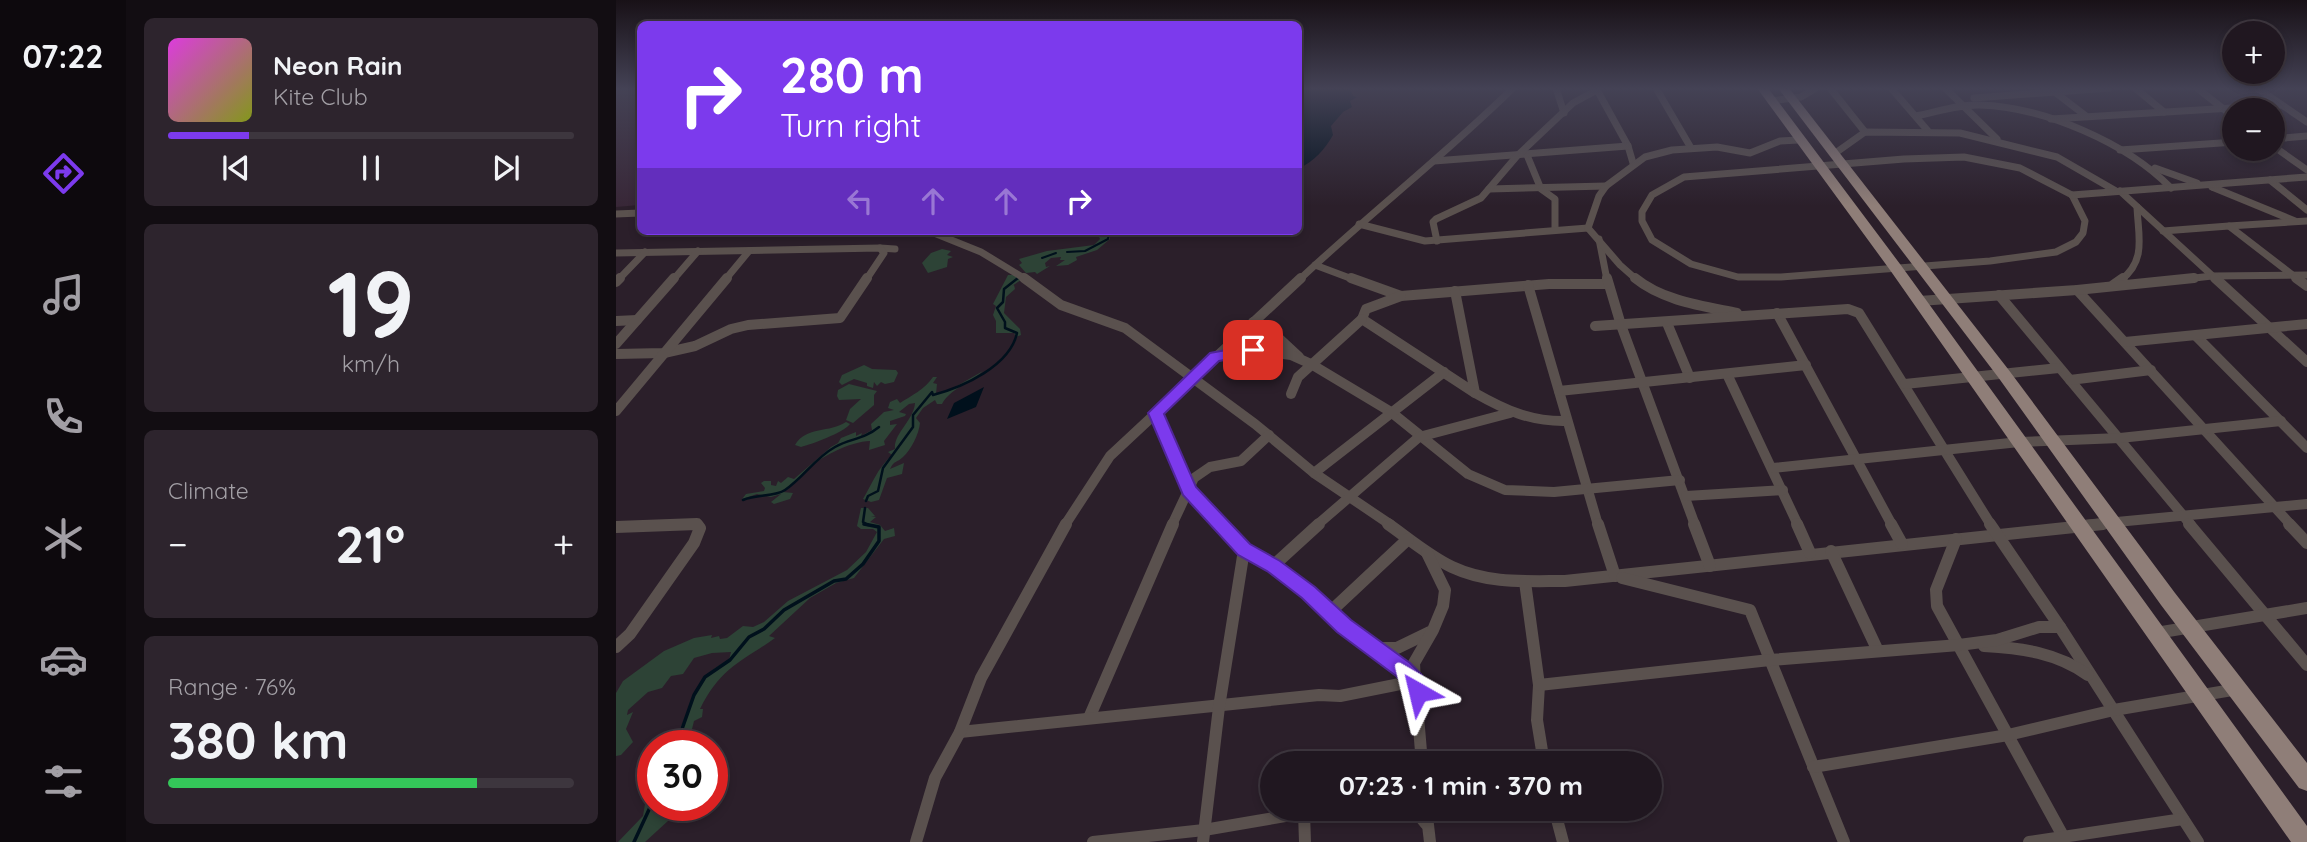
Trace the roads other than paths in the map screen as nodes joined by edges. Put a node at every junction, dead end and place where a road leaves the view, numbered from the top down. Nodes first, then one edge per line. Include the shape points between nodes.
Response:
1 (1470, 127) edge
2 (1548, 127) edge
3 (1618, 127) edge
4 (1679, 127) edge
5 (1789, 127) edge
6 (1813, 127) edge
7 (1861, 127) edge
8 (1925, 127) edge
9 (1986, 127) edge
10 (2066, 127) edge
11 (1928, 131) junction
12 (1865, 132) junction
13 (2307, 136) edge
14 (2285, 138) edge
15 (1997, 139) junction
16 (1798, 140) junction
17 (2222, 143) edge
18 (1628, 146) junction
19 (1691, 148) junction
20 (2120, 150) junction
21 (2285, 154) edge
22 (1527, 155) junction
23 (1517, 156) junction
24 (1485, 158) junction
25 (1838, 159) junction
26 (1434, 161) junction
27 (1633, 163) junction
28 (2148, 165) junction
29 (1818, 166) junction
30 (2307, 170) edge
31 (1498, 176) junction
32 (2307, 177) edge
33 (2270, 180) junction
34 (2206, 185) junction
35 (1606, 186) junction
36 (2171, 188) junction
37 (1489, 189) junction
38 (1541, 189) junction
39 (2118, 192) junction
40 (2072, 195) junction
41 (2137, 207) junction
42 (2307, 210) edge
43 (637, 213) edge
44 (616, 214) edge
45 (2307, 221) edge
46 (2295, 222) junction
47 (1359, 224) junction
48 (2229, 226) junction
49 (2307, 227) edge
50 (1588, 228) junction
51 (1555, 230) junction
52 (2162, 231) junction
53 (941, 235) edge
54 (1599, 239) junction
55 (1437, 241) junction
56 (880, 248) junction
57 (895, 249) dead end
58 (698, 251) junction
59 (750, 251) junction
60 (645, 252) junction
61 (616, 253) edge
62 (1315, 265) junction
63 (1921, 265) junction
64 (1895, 267) junction
65 (2307, 275) edge
66 (2213, 276) junction
67 (2295, 276) junction
68 (616, 282) edge
69 (1608, 284) junction
70 (1528, 285) junction
71 (2307, 286) edge
72 (2109, 288) junction
73 (1455, 290) junction
74 (2077, 290) junction
75 (1999, 295) junction
76 (1401, 296) junction
77 (1947, 298) junction
78 (1919, 300) junction
79 (1777, 313) junction
80 (1748, 315) junction
81 (1362, 319) junction
82 (637, 320) junction
83 (616, 321) edge
84 (1254, 321) junction
85 (1667, 323) junction
86 (2307, 324) edge
87 (1595, 326) dead end
88 (1621, 326) junction
89 (2270, 328) junction
90 (2196, 336) junction
91 (2125, 342) junction
92 (616, 344) edge
93 (616, 354) edge
94 (664, 354) junction
95 (1215, 357) junction
96 (1307, 362) junction
97 (2307, 362) edge
98 (1806, 365) junction
99 (2059, 368) junction
100 (2151, 370) junction
101 (1444, 372) junction
102 (2003, 373) junction
103 (1727, 374) junction
104 (1972, 376) junction
105 (1193, 377) junction
106 (1690, 378) junction
107 (2070, 380) junction
108 (1642, 382) junction
109 (1905, 384) junction
110 (1559, 391) junction
111 (1475, 393) junction
112 (1291, 394) dead end
113 (616, 411) edge
114 (1391, 412) junction
115 (1156, 413) junction
116 (1510, 413) junction
117 (1567, 421) junction
118 (2281, 421) junction
119 (2206, 429) junction
120 (1269, 435) junction
121 (1419, 436) junction
122 (2120, 438) junction
123 (2052, 441) junction
124 (2019, 442) junction
125 (2307, 447) edge
126 (1944, 450) junction
127 (1858, 460) junction
128 (1773, 468) junction
129 (1314, 473) junction
130 (1680, 480) junction
131 (1586, 489) junction
132 (1783, 490) junction
133 (1189, 491) junction
134 (1686, 496) junction
135 (1350, 498) junction
136 (2307, 504) edge
137 (2274, 507) junction
138 (2181, 516) junction
139 (2111, 522) junction
140 (2078, 525) junction
141 (616, 527) edge
142 (1996, 534) junction
143 (1956, 538) junction
144 (1408, 539) junction
145 (2307, 543) edge
146 (1902, 544) junction
147 (1244, 550) junction
148 (1831, 551) junction
149 (1426, 552) junction
150 (1810, 554) junction
151 (1273, 566) junction
152 (1710, 566) junction
153 (1615, 576) junction
154 (1525, 582) junction
155 (2307, 608) edge
156 (1330, 611) junction
157 (2264, 614) junction
158 (2060, 627) junction
159 (2190, 628) junction
160 (1433, 630) junction
161 (2155, 633) junction
162 (1959, 645) junction
163 (616, 647) edge
164 (1374, 648) junction
165 (1878, 651) junction
166 (1770, 660) junction
167 (2307, 665) edge
168 (2095, 680) junction
169 (1415, 681) junction
170 (1539, 685) junction
171 (2238, 689) junction
172 (2200, 695) junction
173 (1219, 707) junction
174 (2113, 710) junction
175 (1089, 718) junction
176 (960, 732) junction
177 (2008, 735) junction
178 (1421, 751) edge
179 (1542, 751) edge
180 (1813, 767) junction
181 (2307, 780) edge
182 (2183, 819) junction
183 (1269, 821) edge
184 (1304, 821) edge
185 (1557, 821) edge
186 (2300, 825) edge
187 (2063, 835) junction
188 (1204, 836) edge
189 (916, 842) edge
190 (1093, 842) edge
191 (1305, 842) edge
192 (1563, 842) edge
193 (1844, 842) edge
194 (2029, 842) edge
195 (2198, 842) edge
196 (2305, 842) edge

1 - 26 street
2 - 23 street
3 - 18 street
4 - 19 street
5 - 16 main road
6 - 25 main road
7 - 12 street
8 - 11 street
9 - 15 street
10 - 20 street
11 - 12 street
11 - 15 street
12 - 25 street
13 - 14 street
15 - 39 street via 2057,157
16 - 19 street via 1750,153 1726,147
16 - 29 main road
17 - 20 street
18 - 22 street
18 - 27 street
19 - 27 street
20 - 28 street
21 - 30 street
22 - 23 street
22 - 38 street
23 - 24 street
23 - 31 street
24 - 26 street
24 - 31 street via 1495,162
25 - 29 street
25 - 40 street via 1978,159 2020,168
25 - 63 main road
26 - 47 street
27 - 35 street
28 - 34 street
28 - 36 street
29 - 64 main road
29 - 64 street via 1684,177 1652,195 1642,221 1652,240 1667,251 1720,274 1781,277
31 - 37 street
32 - 33 street
33 - 34 street
33 - 42 street
34 - 36 street
34 - 46 street
35 - 38 street
35 - 50 street
36 - 39 street
37 - 38 street
37 - 55 street via 1470,205 1436,219
38 - 51 street via 1555,200
39 - 40 street
39 - 41 street
40 - 63 street via 2085,221 2083,233 2056,252
41 - 52 street
41 - 72 street via 2140,255 2133,269
43 - 44 street
45 - 46 street
46 - 48 street
46 - 49 street
47 - 55 street
47 - 62 street
48 - 52 street
48 - 67 street
50 - 51 street
50 - 54 street
51 - 55 street
52 - 66 street
53 - 105 street via 970,245 1061,305 1125,328
54 - 69 street
54 - 80 street via 1633,277 1660,293
56 - 57 street
56 - 59 street
56 - 94 street via 883,256 841,318 748,325
58 - 59 street
58 - 60 street
58 - 82 street
59 - 94 street
60 - 61 street
60 - 68 street
62 - 76 street
62 - 84 street
63 - 64 street
63 - 77 main road
64 - 78 main road
65 - 67 street
66 - 67 street
66 - 72 street
66 - 89 street
67 - 71 street
69 - 70 street
69 - 88 street
70 - 73 street
70 - 110 street
72 - 74 street
73 - 76 street
73 - 111 street
74 - 75 street
74 - 91 street
75 - 77 street
75 - 99 street
76 - 81 street via 1366,309
77 - 78 street
77 - 102 main road
78 - 104 main road
79 - 80 street
79 - 98 street
79 - 109 street via 1855,310
80 - 85 street
81 - 96 street
81 - 101 street
82 - 83 street
82 - 92 street
84 - 95 street
84 - 96 street
85 - 88 street
85 - 106 street
86 - 89 street
87 - 88 street
88 - 108 street
89 - 90 street
89 - 97 street
90 - 91 street
90 - 118 street
91 - 100 street
93 - 94 street
94 - 113 street
95 - 96 street via 1253,350
95 - 105 street
96 - 112 street
96 - 114 street
98 - 103 street
98 - 127 street
99 - 102 street
99 - 107 street
100 - 107 street
100 - 119 street
101 - 111 street
101 - 114 street
102 - 104 street
102 - 123 main road
103 - 106 street
103 - 128 street
104 - 109 street
104 - 124 main road
105 - 115 street
105 - 120 street
106 - 108 street
107 - 122 street
108 - 110 street
108 - 130 street
109 - 126 street
110 - 117 street
111 - 116 street
114 - 121 street
114 - 129 street
115 - 133 street
115 - 176 street via 1110,456 1078,503 981,678
116 - 117 street via 1537,422
116 - 121 street
117 - 131 street
118 - 119 street
118 - 125 street
119 - 122 street
119 - 137 street
120 - 129 street
120 - 133 street via 1241,461 1201,471
121 - 131 street via 1468,474 1505,489
121 - 135 street
122 - 123 street
122 - 138 street
123 - 124 street
123 - 139 main road
124 - 126 street
124 - 140 main road
126 - 127 street
126 - 142 street
127 - 128 street
127 - 146 street
128 - 132 street
129 - 135 street
130 - 131 street
130 - 134 street
131 - 153 street
132 - 134 street
132 - 150 street
133 - 147 street
133 - 175 street
134 - 152 street
135 - 144 street
135 - 151 street
136 - 137 street
137 - 138 street
137 - 145 street
138 - 139 street
138 - 157 street
139 - 140 street
139 - 159 main road
140 - 142 street
140 - 161 main road
141 - 163 street via 697,524 700,528 630,634
142 - 143 street
142 - 158 street
143 - 146 street
143 - 162 street via 1936,598
144 - 149 street
144 - 156 street
146 - 148 street
147 - 151 street
147 - 173 street
148 - 150 street
148 - 165 street
149 - 154 street via 1474,575
149 - 160 street via 1445,590
150 - 152 street
151 - 156 street
152 - 153 street
153 - 154 street
153 - 166 street via 1746,608
154 - 170 street
155 - 157 street
156 - 164 street
157 - 159 street
157 - 167 street
158 - 162 street via 2039,627
158 - 168 street
159 - 161 street
159 - 171 main road
160 - 164 street via 1397,648
160 - 169 street via 1414,663
161 - 172 main road
162 - 165 street
162 - 168 street via 2048,655
162 - 177 street
164 - 169 street
165 - 166 street
166 - 170 street
166 - 180 street
168 - 174 street
169 - 173 street via 1340,696
169 - 178 street
170 - 179 street via 1537,720
171 - 172 street
171 - 181 main road
172 - 174 street
172 - 186 main road
173 - 175 street
173 - 188 street
174 - 177 street
174 - 182 street
175 - 176 street
176 - 189 street via 935,778
177 - 180 street
177 - 187 street
180 - 193 street
182 - 187 street
182 - 195 street
183 - 188 street
184 - 191 street
185 - 192 street
186 - 196 main road
187 - 194 street
188 - 190 street

